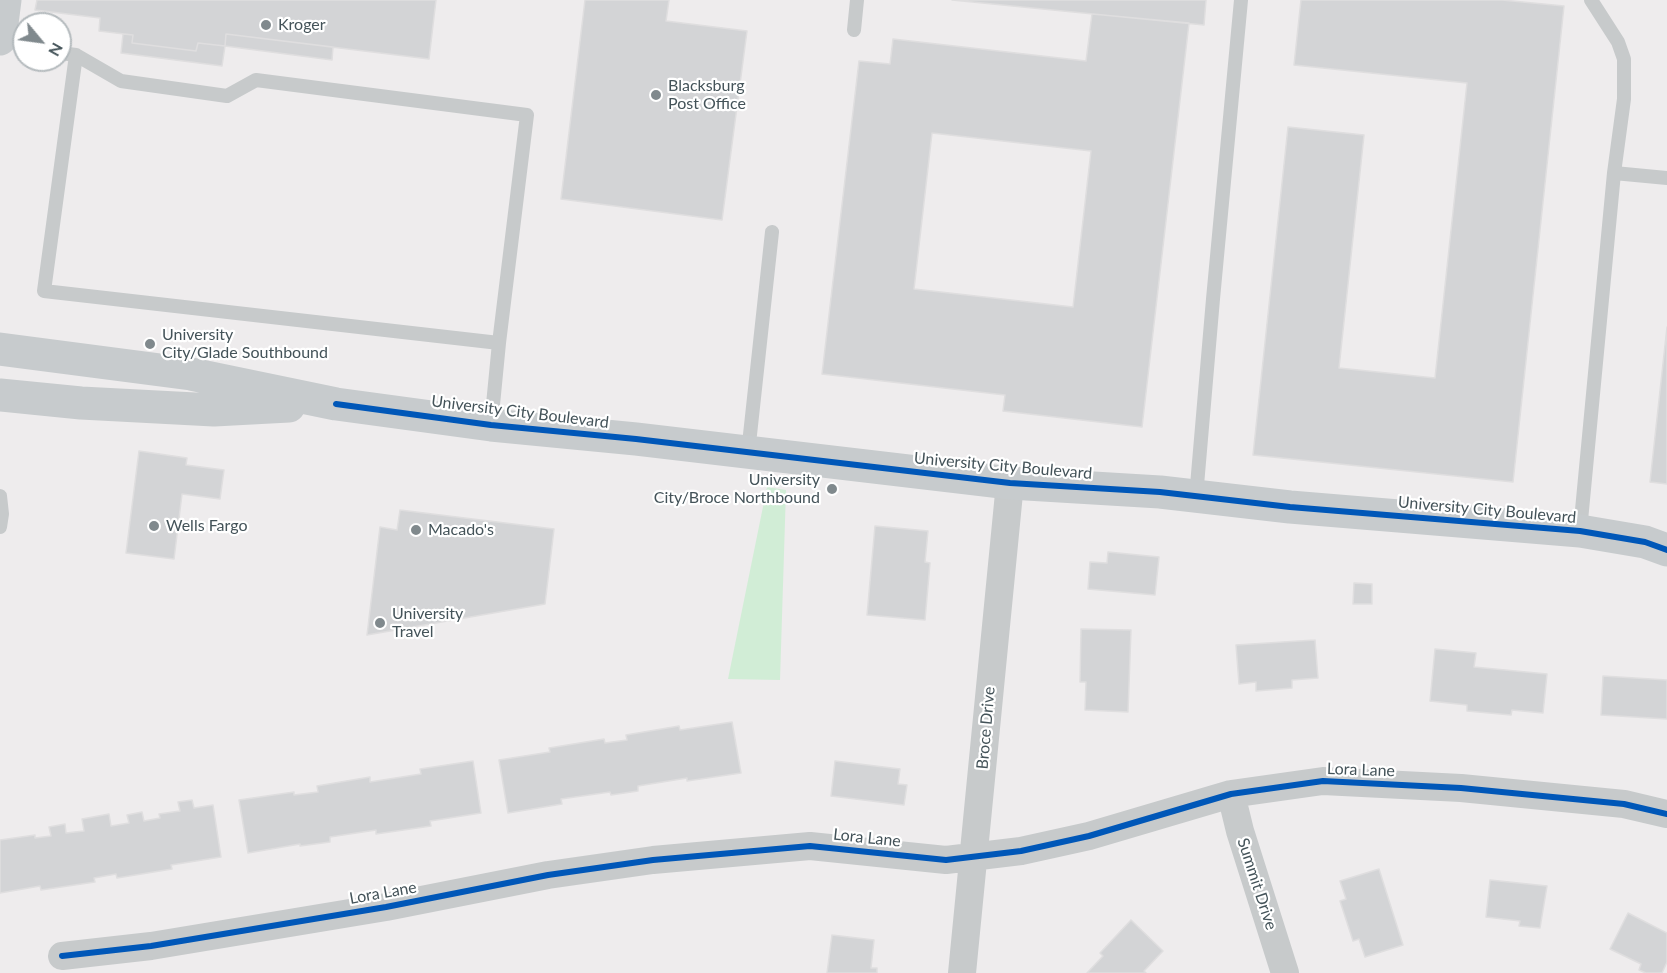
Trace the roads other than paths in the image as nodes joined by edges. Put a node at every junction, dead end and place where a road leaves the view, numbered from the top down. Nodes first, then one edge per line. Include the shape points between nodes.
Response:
1 (4, 0) edge
2 (857, 0) edge
3 (1241, 0) edge
4 (1591, 0) edge
5 (854, 30) dead end
6 (0, 37) edge
7 (72, 54) edge
8 (76, 55) junction
9 (1614, 174) junction
10 (1667, 178) edge
11 (772, 232) dead end
12 (499, 343) junction
13 (0, 349) edge
14 (0, 395) edge
15 (336, 404) junction
16 (491, 425) junction
17 (748, 453) junction
18 (1010, 483) junction
19 (0, 495) edge
20 (1196, 497) junction
21 (0, 527) edge
22 (1580, 531) junction
23 (1667, 550) edge
24 (1231, 794) junction
25 (1667, 814) edge
26 (974, 856) junction
27 (62, 956) dead end
28 (962, 973) edge
29 (1285, 973) edge

1 - 6 main road
2 - 5 lane
3 - 20 lane
4 - 9 lane via 1618,42 1624,59 1624,99
7 - 8 lane
8 - 12 lane via 121,81 227,96 256,80 527,114
8 - 12 lane via 44,291
9 - 10 lane
9 - 22 lane
11 - 17 lane
12 - 16 lane
13 - 15 main road, University City Boulevard via 191,374
14 - 15 main road, University City Boulevard via 214,410
15 - 16 main road, University City Boulevard
16 - 17 main road, University City Boulevard
17 - 18 main road, University City Boulevard
18 - 20 main road, University City Boulevard
18 - 26 street, Broce Drive
19 - 21 lane
20 - 22 main road, University City Boulevard
22 - 23 main road, University City Boulevard
24 - 25 street, Lora Lane via 1323,782 1346,783 1624,804
24 - 26 street, Lora Lane via 1089,836 1021,851
24 - 29 street, Summit Drive
26 - 27 street, Lora Lane via 946,860 810,846 653,860 151,946
26 - 28 street, Broce Drive

